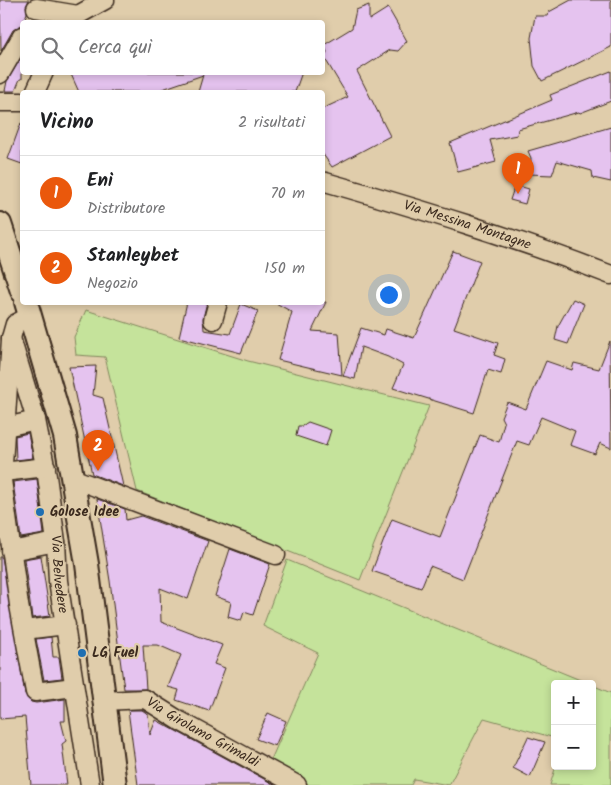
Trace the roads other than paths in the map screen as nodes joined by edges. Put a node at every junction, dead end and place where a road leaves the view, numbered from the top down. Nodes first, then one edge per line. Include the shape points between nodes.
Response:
1 (105, 0) edge
2 (36, 10) edge
3 (76, 19) edge
4 (20, 39) edge
5 (0, 74) edge
6 (42, 75) edge
7 (35, 90) edge
8 (0, 102) edge
9 (20, 102) edge
10 (325, 182) edge
11 (0, 224) edge
12 (611, 275) edge
13 (20, 285) edge
14 (217, 305) edge
15 (28, 309) edge
16 (213, 320) dead end
17 (12, 338) junction
18 (36, 420) junction
19 (6, 427) junction
20 (46, 467) junction
21 (3, 472) junction
22 (72, 478) junction
23 (56, 542) junction
24 (12, 551) junction
25 (276, 554) dead end
26 (66, 625) junction
27 (24, 630) junction
28 (74, 687) junction
29 (104, 701) junction
30 (90, 785) edge
31 (115, 785) edge
32 (297, 785) edge

1 - 3 street
2 - 3 street
4 - 5 street
6 - 7 street
8 - 9 street
10 - 12 street, Via Messina Montagne via 462,221
11 - 13 main road
14 - 16 street
15 - 17 street via 15,324
15 - 22 main road via 65,436
17 - 18 street, Via Belvedere
17 - 19 street
18 - 19 street
18 - 20 street, Via Belvedere
19 - 21 street
20 - 21 street
20 - 23 street, Via Belvedere
21 - 24 street
22 - 25 street
22 - 29 main road via 87,564
23 - 24 street
23 - 26 street, Via Belvedere via 58,580
24 - 27 street
26 - 27 street
26 - 28 street, Via Belvedere
27 - 28 street via 35,692
28 - 30 street, Via Belvedere
29 - 31 main road
29 - 32 street, Via Girolamo Grimaldi via 145,699

